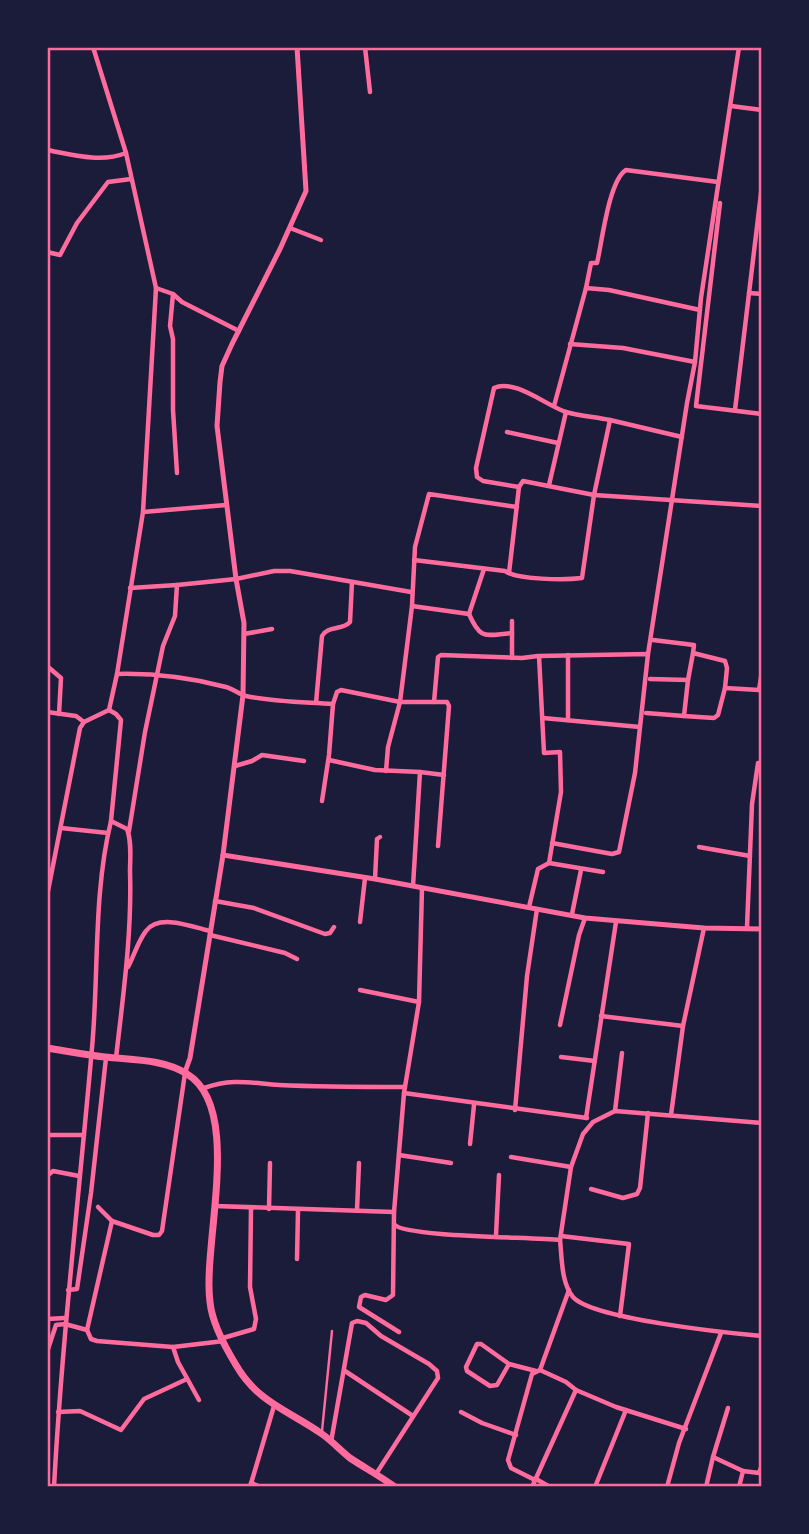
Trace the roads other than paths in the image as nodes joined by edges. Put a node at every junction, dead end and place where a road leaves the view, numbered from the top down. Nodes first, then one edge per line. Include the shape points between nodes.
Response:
1 (93, 47) edge
2 (297, 47) edge
3 (365, 47) edge
4 (739, 47) edge
5 (370, 92) dead end
6 (731, 106) junction
7 (762, 110) edge
8 (47, 150) edge
9 (126, 153) junction
10 (132, 179) junction
11 (718, 182) junction
12 (762, 185) edge
13 (720, 203) dead end
14 (290, 228) junction
15 (759, 236) edge
16 (321, 240) dead end
17 (47, 252) edge
18 (156, 288) junction
19 (586, 288) junction
20 (749, 293) junction
21 (173, 294) junction
22 (762, 294) edge
23 (700, 310) junction
24 (239, 331) junction
25 (570, 344) junction
26 (695, 362) junction
27 (554, 407) junction
28 (735, 411) junction
29 (566, 412) junction
30 (762, 414) edge
31 (610, 420) junction
32 (507, 432) dead end
33 (682, 437) junction
34 (558, 443) junction
35 (177, 473) dead end
36 (549, 485) junction
37 (519, 487) junction
38 (594, 495) junction
39 (672, 501) junction
40 (226, 505) junction
41 (762, 506) edge
42 (517, 507) junction
43 (143, 512) junction
44 (414, 560) junction
45 (484, 569) junction
46 (509, 574) junction
47 (236, 579) junction
48 (352, 582) junction
49 (177, 585) junction
50 (130, 587) junction
51 (412, 592) junction
52 (412, 606) junction
53 (470, 614) junction
54 (512, 621) dead end
55 (272, 629) dead end
56 (244, 634) junction
57 (512, 634) junction
58 (653, 640) dead end
59 (693, 653) junction
60 (648, 654) junction
61 (568, 655) junction
62 (538, 656) junction
63 (512, 658) junction
64 (47, 666) edge
65 (762, 671) edge
66 (117, 674) junction
67 (158, 675) junction
68 (650, 679) dead end
69 (688, 680) junction
70 (725, 688) junction
71 (760, 691) edge
72 (243, 695) junction
73 (400, 702) junction
74 (434, 702) junction
75 (316, 703) junction
76 (333, 704) junction
77 (109, 710) junction
78 (47, 712) edge
79 (646, 713) dead end
80 (59, 714) junction
81 (684, 716) junction
82 (543, 718) junction
83 (568, 720) junction
84 (84, 722) junction
85 (640, 727) junction
86 (329, 760) junction
87 (304, 761) dead end
88 (762, 764) edge
89 (235, 766) junction
90 (386, 771) junction
91 (420, 772) junction
92 (444, 775) junction
93 (322, 801) dead end
94 (111, 821) junction
95 (61, 828) junction
96 (129, 832) junction
97 (108, 833) junction
98 (380, 837) dead end
99 (552, 843) junction
100 (438, 846) dead end
101 (699, 847) dead end
102 (223, 855) junction
103 (750, 856) junction
104 (550, 863) junction
105 (581, 870) junction
106 (603, 872) dead end
107 (365, 878) junction
108 (375, 879) junction
109 (413, 886) junction
110 (422, 888) junction
111 (47, 895) edge
112 (215, 901) junction
113 (529, 906) junction
114 (537, 909) junction
115 (572, 915) junction
116 (585, 918) junction
117 (360, 922) dead end
118 (616, 922) junction
119 (334, 927) dead end
120 (747, 927) junction
121 (704, 928) junction
122 (762, 929) edge
123 (210, 933) junction
124 (297, 958) dead end
125 (126, 971) junction
126 (360, 990) dead end
127 (419, 1002) junction
128 (601, 1016) junction
129 (560, 1025) dead end
130 (683, 1026) junction
131 (47, 1048) edge
132 (622, 1053) dead end
133 (106, 1057) junction
134 (561, 1057) dead end
135 (116, 1058) junction
136 (595, 1061) junction
137 (185, 1072) junction
138 (204, 1088) junction
139 (405, 1091) junction
140 (474, 1105) junction
141 (515, 1110) junction
142 (615, 1111) junction
143 (648, 1113) junction
144 (671, 1115) junction
145 (586, 1118) junction
146 (593, 1122) junction
147 (762, 1124) edge
148 (47, 1135) edge
149 (84, 1135) junction
150 (471, 1144) dead end
151 (399, 1155) junction
152 (511, 1157) dead end
153 (270, 1163) dead end
154 (359, 1163) dead end
155 (451, 1163) dead end
156 (571, 1167) junction
157 (499, 1175) dead end
158 (47, 1176) edge
159 (79, 1176) junction
160 (592, 1189) dead end
161 (215, 1206) junction
162 (98, 1207) dead end
163 (251, 1208) junction
164 (270, 1209) junction
165 (298, 1210) junction
166 (357, 1210) junction
167 (394, 1212) junction
168 (112, 1221) junction
169 (395, 1224) junction
170 (496, 1235) junction
171 (560, 1238) junction
172 (298, 1259) dead end
173 (68, 1290) junction
174 (569, 1290) junction
175 (620, 1316) junction
176 (47, 1319) edge
177 (65, 1321) junction
178 (87, 1330) junction
179 (332, 1331) dead end
180 (399, 1332) dead end
181 (721, 1332) junction
182 (762, 1336) edge
183 (224, 1340) junction
184 (173, 1347) junction
185 (47, 1352) edge
186 (509, 1364) junction
187 (345, 1371) junction
188 (538, 1371) junction
189 (187, 1379) junction
190 (576, 1390) junction
191 (199, 1400) dead end
192 (274, 1406) junction
193 (728, 1408) dead end
194 (626, 1410) junction
195 (58, 1412) junction
196 (461, 1412) dead end
197 (413, 1416) junction
198 (686, 1429) junction
199 (321, 1434) junction
200 (516, 1435) junction
201 (331, 1442) junction
202 (713, 1457) junction
203 (762, 1465) edge
204 (743, 1471) junction
205 (376, 1474) junction
206 (535, 1480) junction
207 (250, 1485) edge
208 (54, 1487) edge
209 (261, 1487) edge
210 (395, 1487) edge
211 (531, 1487) edge
212 (550, 1487) edge
213 (595, 1487) edge
214 (667, 1487) edge
215 (706, 1487) edge
216 (739, 1487) edge

1 - 9 street
2 - 14 street via 306,188
3 - 5 street
4 - 6 street
6 - 7 street
6 - 11 street
8 - 9 street via 92,157
9 - 10 street
10 - 17 street via 108,182 60,255
10 - 18 street
11 - 19 street via 626,170 619,174 597,263 591,263
11 - 23 street
12 - 15 street
13 - 28 street via 696,406
14 - 16 street
14 - 24 street
15 - 20 street
18 - 21 street
18 - 43 street
19 - 23 street
19 - 25 street
20 - 22 street
20 - 28 street
21 - 24 street
21 - 35 street via 170,326
23 - 26 street
24 - 40 street via 222,366 217,407
25 - 26 street via 623,348
25 - 27 street
26 - 33 street
27 - 29 street
27 - 37 street via 526,391 494,388 477,477
28 - 30 street
29 - 31 street
29 - 34 street
31 - 33 street
31 - 38 street
32 - 34 street
33 - 39 street
34 - 36 street
36 - 37 street via 523,481
36 - 38 street
37 - 42 street
38 - 39 street
38 - 46 street via 582,578
39 - 41 street
39 - 60 street
40 - 43 street
40 - 47 street
42 - 44 street via 429,494
42 - 46 street
43 - 50 street
44 - 45 street
44 - 51 street
45 - 46 street
45 - 53 street
47 - 48 street via 290,571
47 - 49 street
47 - 56 street
48 - 51 street
48 - 75 street via 350,622 328,629 322,636
49 - 50 street
49 - 67 street via 174,622 163,646
50 - 66 street
51 - 52 street
52 - 53 street
52 - 73 street
53 - 57 street via 481,634
54 - 57 street
55 - 56 street
56 - 72 street
57 - 63 street
58 - 59 street via 694,645
59 - 69 street
59 - 70 street via 725,661
60 - 61 street
60 - 85 street
61 - 62 street
61 - 83 street
62 - 63 street
62 - 82 street
63 - 74 street via 441,655
64 - 80 street via 61,678
65 - 71 street
66 - 67 street
66 - 77 street
67 - 72 street via 230,688
67 - 96 street
68 - 69 street
69 - 81 street
70 - 71 street
70 - 81 street via 714,718
72 - 75 street
72 - 89 street
73 - 74 street
73 - 76 street via 341,690
73 - 90 street
74 - 92 street via 449,706
75 - 76 street
76 - 86 street
77 - 84 street
77 - 94 street via 121,720
78 - 80 street
79 - 81 street
80 - 84 street
82 - 83 street
82 - 99 street via 544,753 560,752 561,792
83 - 85 street
84 - 95 street via 77,737
85 - 99 street via 619,852
86 - 90 street
86 - 93 street
87 - 89 street via 262,755
88 - 103 street via 758,763 752,804
89 - 102 street
90 - 91 street
91 - 92 street
91 - 109 street
92 - 100 street
94 - 96 street
94 - 97 street
95 - 97 street
95 - 111 street
96 - 125 street
97 - 149 street
98 - 108 street
99 - 104 street
101 - 103 street
102 - 107 street
102 - 112 street
103 - 120 street
104 - 105 street
104 - 113 street via 538,869
105 - 106 street
105 - 115 street
107 - 108 street
107 - 117 street
108 - 109 street
109 - 110 street
110 - 113 street
110 - 127 street
112 - 119 street via 254,908 325,934
112 - 123 street
113 - 114 street
114 - 115 street
114 - 141 street
115 - 116 street
116 - 118 street
116 - 129 street
118 - 121 street
118 - 128 street
120 - 121 street
120 - 122 street
121 - 130 street
123 - 124 street
123 - 125 street via 174,923 156,924 146,931
123 - 137 street
125 - 135 street
126 - 127 street
127 - 139 street
128 - 130 street
128 - 136 street
130 - 144 street
131 - 133 highway
132 - 142 street
133 - 135 highway
133 - 173 street via 77,1289
134 - 136 street
135 - 137 highway
136 - 145 street
137 - 138 highway
137 - 168 street via 162,1231 153,1235
138 - 139 street via 240,1081
138 - 161 highway via 216,1120
139 - 140 street
139 - 151 street
140 - 141 street
140 - 150 street
141 - 145 street
142 - 143 street
142 - 146 street
143 - 144 street
143 - 160 street via 637,1194 623,1198
144 - 147 street
145 - 146 street
146 - 156 street via 583,1133
148 - 149 street
149 - 159 street
151 - 155 street
151 - 167 street
152 - 156 street
153 - 164 street
154 - 166 street
156 - 171 street
157 - 170 street
158 - 159 street via 53,1171
159 - 173 street
161 - 163 street
161 - 183 highway via 208,1287 212,1316
162 - 168 street
163 - 164 street
163 - 183 street via 250,1287 256,1323 254,1329
164 - 165 street
165 - 166 street
165 - 172 street
166 - 167 street
167 - 169 street
168 - 178 street
169 - 170 street via 419,1233
169 - 180 street via 393,1295 387,1300 365,1295 358,1304
170 - 171 street
171 - 174 street
171 - 175 street via 629,1244
173 - 177 street
174 - 175 street via 580,1303
174 - 188 street
175 - 181 street
176 - 177 street
177 - 178 street
177 - 185 street via 56,1325
177 - 195 street
178 - 184 street via 97,1341
179 - 199 lane
181 - 182 street
181 - 198 street
183 - 184 street
183 - 192 highway via 243,1377
184 - 189 street
186 - 186 street via 497,1385 490,1387 466,1367 477,1344
186 - 188 street
187 - 197 street
187 - 197 street via 352,1323 366,1323 437,1371 438,1378
187 - 201 street
188 - 190 street
188 - 200 street via 531,1377
189 - 191 street
189 - 195 street via 144,1399 121,1430 80,1411
190 - 194 street
190 - 206 street
192 - 199 highway
192 - 207 street
193 - 202 street
194 - 198 street
194 - 213 street
195 - 208 street
196 - 200 street
197 - 205 street
198 - 214 street
199 - 201 highway
200 - 206 street via 508,1460 511,1468
201 - 205 highway
202 - 204 street
202 - 215 street
203 - 204 street via 756,1474
204 - 216 street
205 - 210 highway
206 - 211 street
206 - 212 street
207 - 209 street

